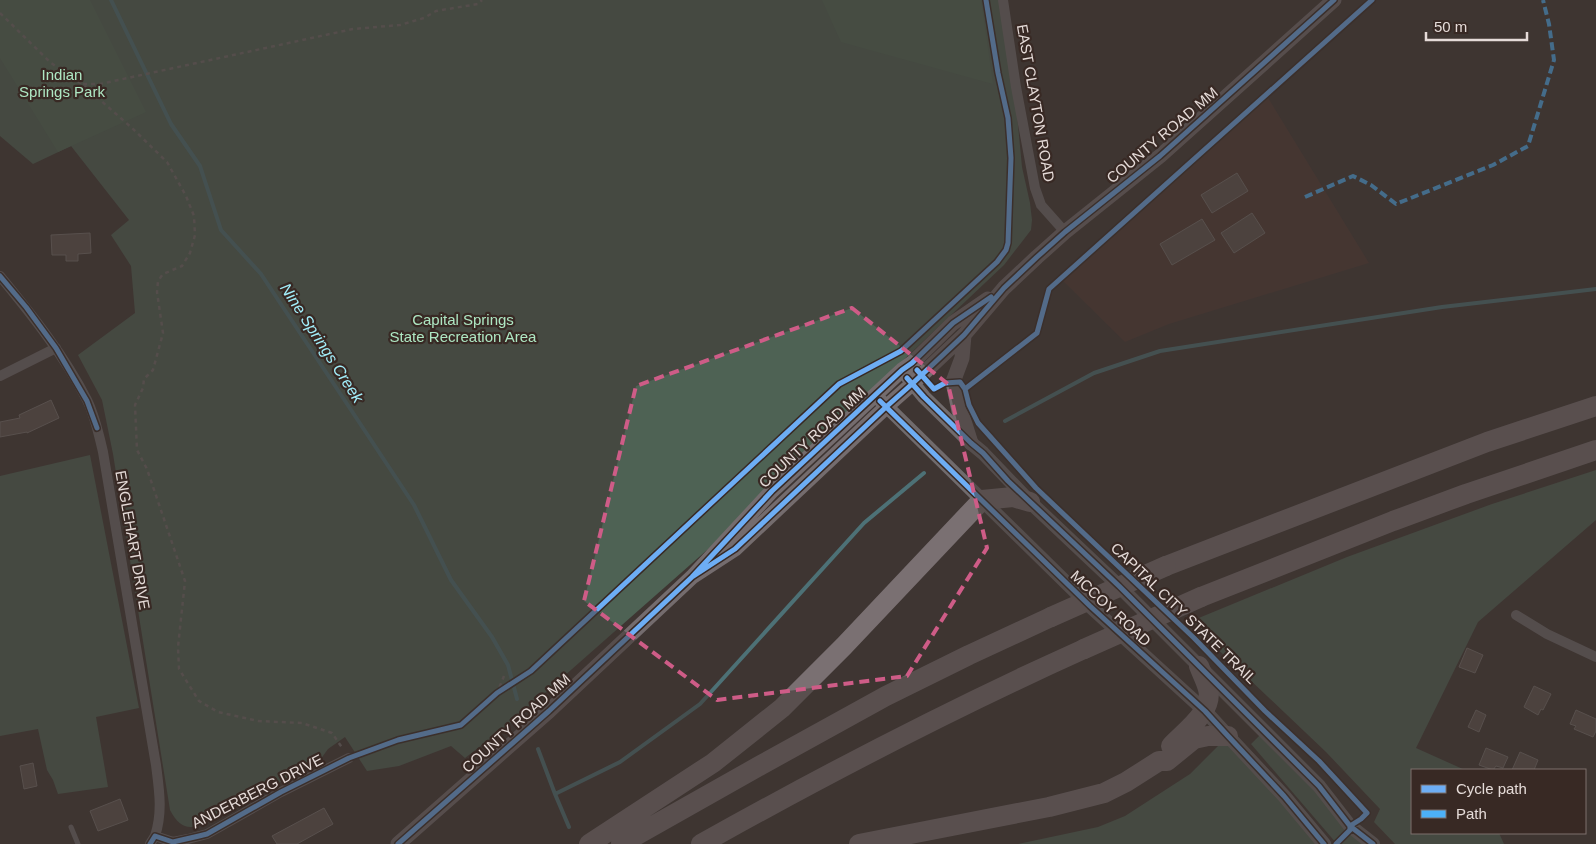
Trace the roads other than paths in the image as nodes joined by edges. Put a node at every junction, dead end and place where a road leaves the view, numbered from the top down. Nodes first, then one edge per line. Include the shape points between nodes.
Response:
1 (1003, 0) edge
2 (1334, 0) edge
3 (1065, 232) junction
4 (0, 276) edge
5 (1004, 288) junction
6 (964, 335) junction
7 (56, 348) junction
8 (902, 370) junction
9 (0, 376) edge
10 (912, 384) junction
11 (875, 395) junction
12 (1596, 406) edge
13 (886, 407) junction
14 (970, 444) junction
15 (1596, 450) edge
16 (982, 500) junction
17 (1030, 502) junction
18 (692, 577) junction
19 (1516, 615) dead end
20 (1596, 658) edge
21 (1199, 666) junction
22 (1205, 711) junction
23 (1228, 736) junction
24 (349, 758) road end
25 (1159, 762) junction
26 (71, 827) dead end
27 (152, 840) edge
28 (78, 844) edge
29 (398, 844) edge
30 (590, 844) edge
31 (620, 844) edge
32 (701, 844) edge
33 (859, 844) edge
34 (1324, 844) edge
35 (1373, 844) edge

1 - 3 street, EAST CLAYTON ROAD via 1035,188 1041,205
2 - 3 main road, COUNTY ROAD MM via 1160,156
3 - 5 main road, COUNTY ROAD MM
4 - 7 street, ENGLEHART DRIVE
5 - 6 main road, COUNTY ROAD MM
5 - 8 main road, COUNTY ROAD MM via 953,323
6 - 10 main road, COUNTY ROAD MM
6 - 14 main road via 962,358 954,382
7 - 9 street
7 - 27 street, ENGLEHART DRIVE via 87,401 103,452 160,793 158,827
8 - 10 street, MCCOY ROAD
8 - 11 main road, COUNTY ROAD MM
10 - 13 main road, COUNTY ROAD MM
10 - 14 street, MCCOY ROAD
11 - 13 street, MCCOY ROAD
11 - 18 main road, COUNTY ROAD MM via 772,491
12 - 31 highway, bridge via 1487,442 1166,566 1051,617 886,696
13 - 16 street, MCCOY ROAD
13 - 18 main road, COUNTY ROAD MM via 735,549
14 - 17 street, MCCOY ROAD via 983,453
15 - 32 highway, bridge via 1393,521 1084,649 940,716
16 - 17 highway via 1013,497
16 - 22 street, MCCOY ROAD via 1090,606
16 - 30 highway via 782,708 713,763
17 - 21 street, MCCOY ROAD
18 - 29 main road, COUNTY ROAD MM via 549,711
19 - 20 street
21 - 22 highway via 1208,690
21 - 35 street, MCCOY ROAD via 1319,786 1350,826
22 - 23 street, MCCOY ROAD
22 - 25 highway
23 - 25 highway via 1194,740 1167,761
23 - 34 street, MCCOY ROAD
24 - 27 street, ANDERBERG DRIVE via 207,834 173,842
25 - 33 highway via 1104,793
26 - 28 lane

